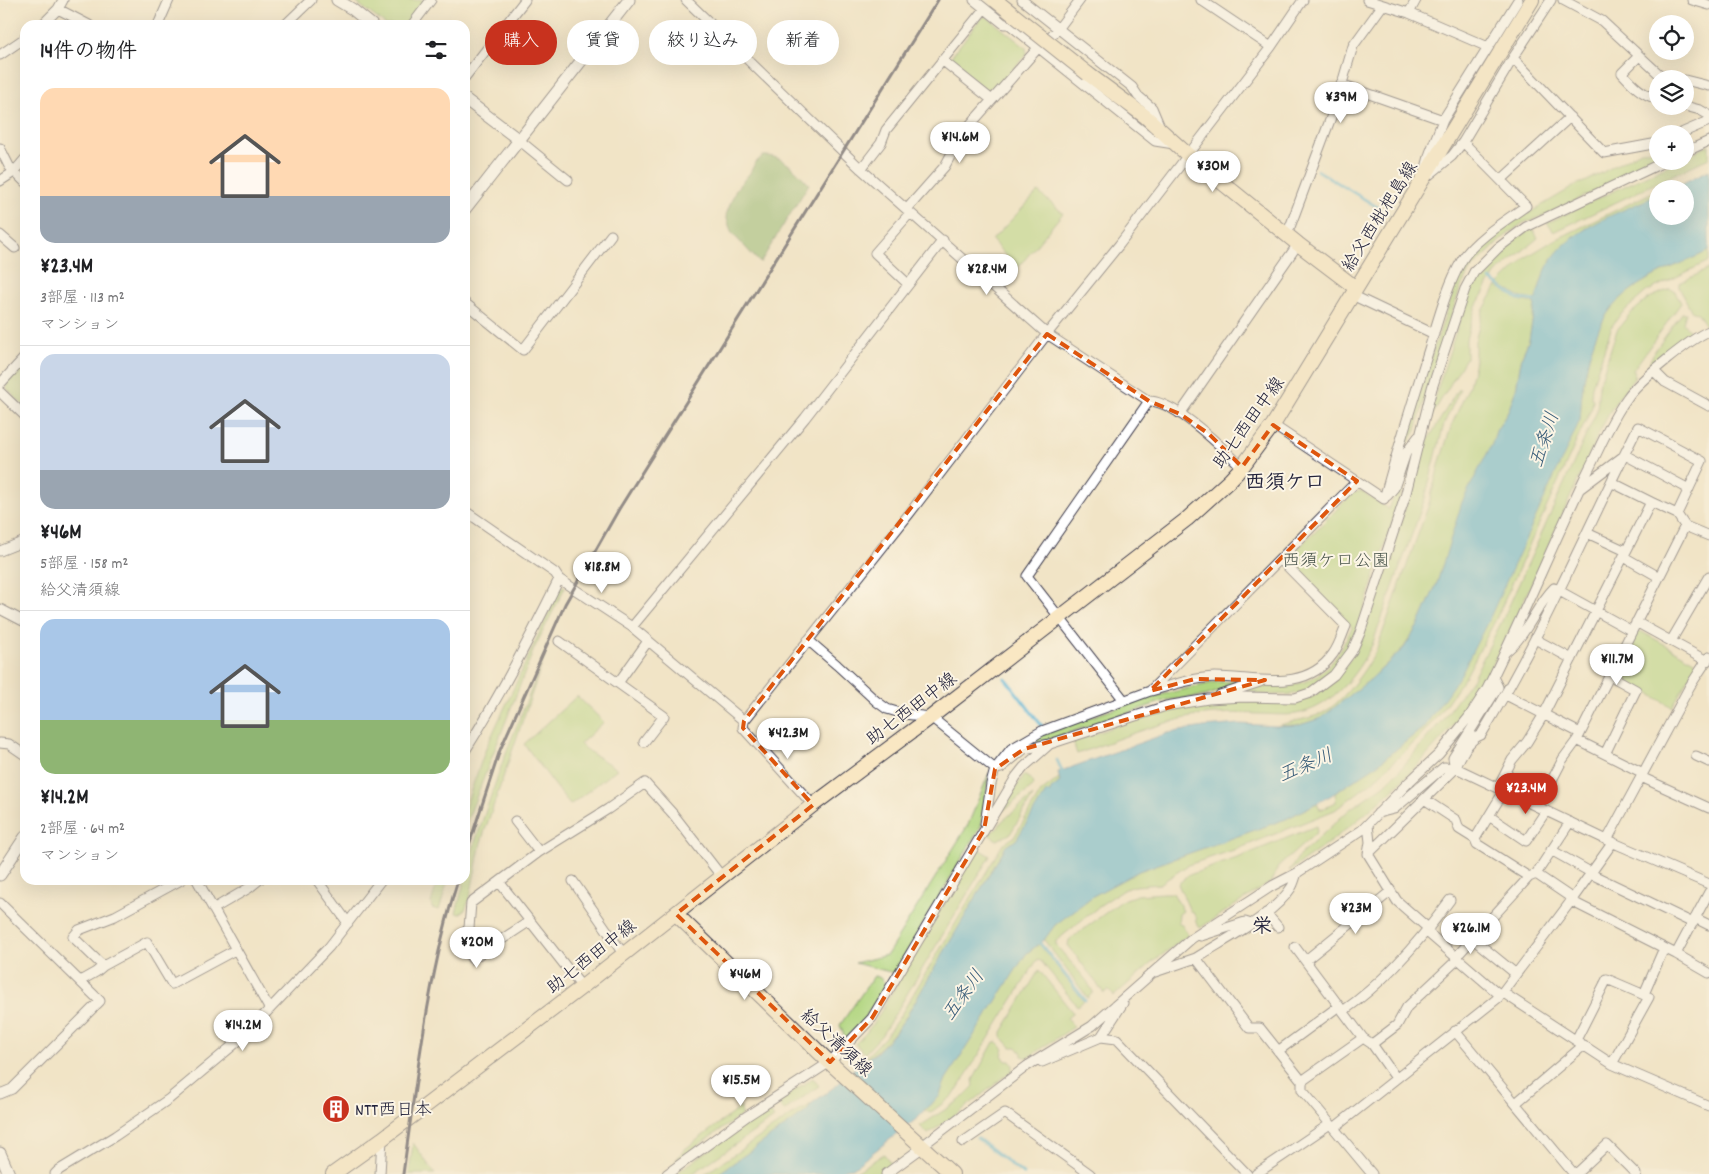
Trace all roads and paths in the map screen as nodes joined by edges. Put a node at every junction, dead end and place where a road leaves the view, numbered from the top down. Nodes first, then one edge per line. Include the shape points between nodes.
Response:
1 (63, 0) edge
2 (169, 0) edge
3 (311, 0) edge
4 (337, 0) edge
5 (431, 0) edge
6 (525, 0) edge
7 (629, 0) edge
8 (686, 0) edge
9 (974, 0) edge
10 (1022, 0) edge
11 (1080, 0) edge
12 (1201, 0) edge
13 (1303, 0) edge
14 (1367, 0) edge
15 (1416, 0) edge
16 (1518, 0) edge
17 (1532, 0) edge
18 (1551, 0) edge
19 (1563, 0) edge
20 (1692, 0) edge
21 (990, 4) edge
22 (1382, 6) junction
23 (1709, 6) edge
24 (58, 9) junction
25 (1409, 13) junction
26 (47, 20) edge
27 (79, 20) edge
28 (160, 20) edge
29 (290, 20) edge
30 (366, 20) edge
31 (416, 20) edge
32 (1058, 29) junction
33 (20, 41) edge
34 (1271, 47) junction
35 (1488, 47) junction
36 (1038, 48) junction
37 (0, 55) edge
38 (1639, 56) junction
39 (1513, 58) junction
40 (942, 60) junction
41 (1655, 70) edge
42 (470, 71) edge
43 (1694, 82) edge
44 (1341, 84) junction
45 (1709, 86) edge
46 (1649, 96) edge
47 (992, 100) junction
48 (470, 102) edge
49 (1694, 109) edge
50 (1709, 115) edge
51 (1570, 117) junction
52 (1443, 120) junction
53 (1709, 121) edge
54 (1694, 128) edge
55 (1161, 130) junction
56 (519, 140) junction
57 (1709, 140) edge
58 (1463, 142) junction
59 (1177, 144) junction
60 (1649, 145) edge
61 (0, 148) edge
62 (1694, 148) edge
63 (1188, 154) junction
64 (20, 165) edge
65 (861, 169) junction
66 (1649, 169) edge
67 (14, 172) junction
68 (20, 177) edge
69 (568, 180) dead end
70 (1423, 180) junction
71 (1501, 180) junction
72 (0, 181) edge
73 (470, 203) edge
74 (908, 211) junction
75 (0, 234) edge
76 (610, 235) dead end
77 (943, 240) junction
78 (1293, 240) junction
79 (15, 248) dead end
80 (908, 284) junction
81 (1354, 291) junction
82 (470, 307) edge
83 (1709, 331) edge
84 (1047, 334) junction
85 (1434, 334) junction
86 (20, 362) edge
87 (1654, 371) junction
88 (0, 384) edge
89 (0, 392) edge
90 (1149, 401) junction
91 (1709, 406) edge
92 (20, 411) edge
93 (1180, 414) junction
94 (1273, 425) junction
95 (1421, 433) junction
96 (1624, 454) junction
97 (1242, 466) junction
98 (1357, 481) junction
99 (1611, 482) junction
100 (1689, 488) junction
101 (1580, 489) junction
102 (1384, 499) junction
103 (1651, 502) junction
104 (470, 514) edge
105 (1677, 514) junction
106 (1685, 526) junction
107 (1587, 533) junction
108 (1709, 536) edge
109 (20, 543) edge
110 (0, 551) edge
111 (1625, 554) junction
112 (1280, 559) junction
113 (1709, 576) edge
114 (1659, 577) junction
115 (560, 579) junction
116 (1561, 591) junction
117 (1700, 591) junction
118 (1709, 597) edge
119 (0, 608) edge
120 (1596, 611) junction
121 (1060, 618) junction
122 (20, 619) edge
123 (1634, 626) junction
124 (632, 627) junction
125 (1535, 639) junction
126 (808, 640) junction
127 (559, 641) dead end
128 (648, 641) junction
129 (1671, 641) junction
130 (1504, 653) junction
131 (1572, 659) junction
132 (1708, 659) edge
133 (1609, 675) junction
134 (1493, 677) junction
135 (1265, 680) junction
136 (618, 683) junction
137 (1150, 691) junction
138 (1506, 695) junction
139 (1208, 698) junction
140 (1124, 700) junction
141 (1544, 714) junction
142 (930, 717) junction
143 (744, 721) junction
144 (1578, 736) junction
145 (644, 742) dead end
146 (0, 743) edge
147 (470, 743) edge
148 (1050, 744) junction
149 (20, 752) edge
150 (1605, 754) junction
151 (1696, 756) dead end
152 (1709, 762) edge
153 (1456, 768) junction
154 (995, 769) junction
155 (1642, 775) junction
156 (1501, 790) junction
157 (1424, 799) junction
158 (813, 806) junction
159 (1709, 808) edge
160 (1542, 809) junction
161 (1378, 814) junction
162 (1489, 816) junction
163 (515, 821) dead end
164 (1570, 822) junction
165 (1368, 825) junction
166 (984, 830) junction
167 (1476, 839) junction
168 (1610, 841) junction
169 (20, 845) edge
170 (1551, 850) junction
171 (539, 852) junction
172 (1368, 854) junction
173 (1297, 873) junction
174 (1591, 873) junction
175 (0, 875) edge
176 (1532, 875) junction
177 (722, 877) junction
178 (574, 881) dead end
179 (500, 882) junction
180 (1709, 884) edge
181 (172, 885) edge
182 (199, 885) edge
183 (253, 885) edge
184 (321, 885) edge
185 (377, 885) edge
186 (1391, 891) junction
187 (1709, 892) edge
188 (1450, 900) dead end
189 (1572, 900) junction
190 (0, 903) edge
191 (213, 909) junction
192 (1266, 912) junction
193 (676, 914) junction
194 (530, 921) junction
195 (1694, 921) junction
196 (348, 923) junction
197 (1251, 924) junction
198 (1709, 925) edge
199 (1278, 927) dead end
200 (1428, 930) junction
201 (1191, 939) junction
202 (1473, 939) junction
203 (1295, 947) dead end
204 (1664, 948) junction
205 (235, 950) junction
206 (1676, 954) junction
207 (624, 955) junction
208 (1196, 958) junction
209 (1457, 958) junction
210 (1306, 960) junction
211 (103, 966) junction
212 (1709, 973) edge
213 (1150, 974) junction
214 (1516, 974) junction
215 (80, 981) junction
216 (582, 987) junction
217 (1501, 994) junction
218 (1644, 994) junction
219 (1127, 996) junction
220 (268, 1008) junction
221 (1341, 1009) junction
222 (1455, 1031) junction
223 (1101, 1038) junction
224 (1363, 1038) junction
225 (1576, 1040) junction
226 (1372, 1044) junction
227 (1584, 1045) junction
228 (1278, 1051) junction
229 (832, 1064) junction
230 (1612, 1064) junction
231 (1027, 1066) junction
232 (1396, 1078) junction
233 (1302, 1081) junction
234 (0, 1094) edge
235 (1516, 1103) junction
236 (1709, 1106) edge
237 (1332, 1126) junction
238 (382, 1139) junction
239 (963, 1142) dead end
240 (921, 1145) junction
241 (0, 1153) edge
242 (10, 1174) edge
243 (55, 1174) edge
244 (333, 1174) edge
245 (380, 1174) edge
246 (667, 1174) edge
247 (886, 1174) edge
248 (952, 1174) edge
249 (1090, 1174) edge
250 (1247, 1174) edge
251 (1256, 1174) edge
252 (1372, 1174) edge
253 (1575, 1174) edge
254 (1636, 1174) edge

1 - 24 street
2 - 28 street
3 - 29 street
4 - 30 street
5 - 31 street
6 - 42 street
7 - 56 street
8 - 65 street
9 - 21 street
10 - 32 street
11 - 32 street
12 - 34 street
13 - 34 street
14 - 22 street
15 - 25 street
16 - 35 street
17 - 70 main road, 給父西枇杷島線
18 - 39 street
19 - 38 street via 1602,21
20 - 23 street
21 - 36 street via 1004,24 1009,24
21 - 40 street
21 - 55 main road, 給父西枇杷島線, bridge
22 - 25 street
22 - 44 street via 1353,46
24 - 26 street
24 - 27 street
25 - 35 street
32 - 36 street
32 - 55 street via 1132,87 1152,108
33 - 37 street
34 - 63 street
35 - 52 street
36 - 47 street
36 - 59 street via 1155,141
38 - 41 street
38 - 46 street via 1622,73
39 - 51 street
39 - 58 street
40 - 47 street
40 - 65 street via 886,130 881,143
43 - 45 street
44 - 52 street
44 - 78 street
47 - 74 street via 962,134 945,166
48 - 56 street
49 - 50 street
51 - 60 street via 1604,153
51 - 71 street
52 - 70 street
53 - 54 street
55 - 59 main road, 給父西枇杷島線
56 - 69 street
56 - 73 street
57 - 62 street
58 - 70 street via 1452,156
58 - 71 street
59 - 63 main road, 給父西枇杷島線
61 - 67 street
63 - 78 main road, 給父西枇杷島線
63 - 84 street
64 - 67 street
65 - 74 street
66 - 95 street via 1526,227 1474,272 1465,289 1432,388
67 - 68 street
67 - 72 street
70 - 81 main road, 給父西枇杷島線
71 - 85 street via 1526,206 1484,236 1463,259
74 - 77 street
74 - 80 street via 875,254
75 - 79 street
76 - 82 street via 523,350
77 - 80 street
77 - 84 street
78 - 81 main road, 給父西枇杷島線
78 - 93 street
80 - 124 street via 805,418
81 - 85 street
81 - 94 main road, 助七西田中線
83 - 87 street
84 - 90 street
84 - 126 street
85 - 102 street
86 - 88 street
87 - 91 street via 1665,382
87 - 101 street via 1628,396
89 - 92 street
90 - 93 street via 1156,401
90 - 121 street via 1027,576
93 - 97 street via 1209,434
94 - 97 main road, 助七西田中線
94 - 98 street
95 - 102 street via 1406,453 1394,488
95 - 139 street via 1405,497 1360,633 1352,651 1334,675 1310,693 1295,698
96 - 99 street
96 - 100 street
96 - 100 street via 1638,427 1702,461
96 - 101 street
97 - 121 main road, 助七西田中線 via 1187,519
98 - 102 street
98 - 112 street
99 - 103 street
99 - 107 street
100 - 105 street
101 - 130 street
103 - 105 street
103 - 111 street
104 - 115 street
105 - 106 street
106 - 108 street
106 - 114 street
107 - 111 street
107 - 116 street
109 - 110 street
111 - 114 street
111 - 120 street
112 - 135 street via 1346,626 1334,654 1308,675 1292,680
112 - 137 street
113 - 117 street
114 - 123 street
115 - 124 street
115 - 147 street via 522,654
116 - 120 street
116 - 125 street
116 - 130 street via 1554,588 1547,595 1515,644
117 - 118 street
117 - 129 street
119 - 122 street
120 - 123 street
120 - 131 street
121 - 140 street
121 - 142 main road, 助七西田中線
123 - 129 street
123 - 133 street
124 - 128 street
125 - 131 street
125 - 138 street
126 - 142 street via 887,709
126 - 143 street
127 - 136 street
128 - 136 street
128 - 143 street
129 - 132 street
130 - 134 street
131 - 141 street
132 - 155 street
133 - 144 street
133 - 150 street via 1636,690
134 - 153 street via 1498,688 1453,758
134 - 161 street via 1469,717 1440,754
135 - 137 street via 1215,677
135 - 139 street
136 - 145 street via 664,716
137 - 140 street
138 - 141 street
138 - 153 street via 1481,735 1474,737
139 - 148 street via 1166,706
140 - 154 street via 1024,740 1011,749
141 - 144 street
141 - 156 street via 1512,760
142 - 154 street
142 - 158 main road, 助七西田中線
143 - 158 street via 743,728
144 - 150 street
144 - 160 street via 1563,759
146 - 149 street via 9,744
148 - 154 street via 1024,749 1001,768
148 - 166 street via 1016,777
150 - 155 street
151 - 152 street
153 - 156 street
153 - 157 street
153 - 161 street via 1444,767 1394,809
154 - 166 street
155 - 159 street
155 - 168 street
156 - 160 street
156 - 162 street
157 - 167 street via 1456,820 1459,829
157 - 172 street
158 - 177 main road, 助七西田中線
160 - 162 street via 1526,841
160 - 164 street
161 - 165 street
162 - 167 street
163 - 171 street
164 - 168 street
164 - 170 street
165 - 172 street
165 - 173 street
166 - 229 street via 872,1018
167 - 176 street via 1477,844
168 - 174 street
168 - 180 street
169 - 175 street
170 - 174 street
170 - 176 street
171 - 177 street via 645,784
171 - 179 street
172 - 186 street
173 - 192 street via 1292,887
173 - 201 street
174 - 189 street
174 - 195 street
176 - 189 street
176 - 202 street
177 - 193 main road, 助七西田中線
178 - 207 street
179 - 194 street
179 - 194 street via 471,903 469,928 460,938 472,958
181 - 211 street via 115,916 79,930 73,937
182 - 191 street
183 - 191 street
184 - 196 street
185 - 196 street
186 - 200 street via 1397,901
186 - 210 street
187 - 195 street
188 - 200 street
189 - 204 street
189 - 214 street
190 - 215 street
191 - 205 street
192 - 197 street
192 - 199 street
193 - 207 main road, 助七西田中線
193 - 229 main road, 給父清須線
194 - 216 street
195 - 198 street
195 - 206 street
196 - 220 street via 312,966
197 - 201 street via 1244,922
197 - 208 street
200 - 209 street
200 - 221 street via 1366,995
201 - 213 street
202 - 209 street
202 - 214 street
203 - 210 street
204 - 206 street
204 - 218 street
205 - 211 street via 172,984 147,942
205 - 220 street
206 - 212 street
207 - 216 main road, 助七西田中線
208 - 213 street
208 - 228 street via 1249,1028 1260,1028
209 - 217 street
209 - 226 street via 1407,1007 1397,1025
210 - 221 street
211 - 215 street
213 - 219 street
214 - 217 street
215 - 234 street via 100,1001 12,1089
216 - 238 main road, 助七西田中線
217 - 222 street
217 - 225 street
218 - 225 street via 1607,979
218 - 230 street via 1649,997
219 - 223 street
219 - 231 street via 1092,1026
220 - 243 street via 243,1037 169,1099
221 - 224 street
221 - 228 street
222 - 232 street
222 - 235 street
223 - 231 street
223 - 250 street via 1117,1040
224 - 226 street
224 - 233 street
225 - 227 street
226 - 232 street
227 - 230 street
227 - 235 street
228 - 233 street
229 - 240 main road, 給父清須線
229 - 246 street via 747,1116
230 - 236 street
231 - 240 street
232 - 237 street
233 - 237 street via 1302,1090
235 - 253 street
237 - 251 street
237 - 252 street
238 - 244 main road, 助七西田中線
238 - 245 street
239 - 249 street via 1005,1113
240 - 247 street
240 - 248 main road, 給父清須線
241 - 242 street
253 - 254 street via 1607,1145

